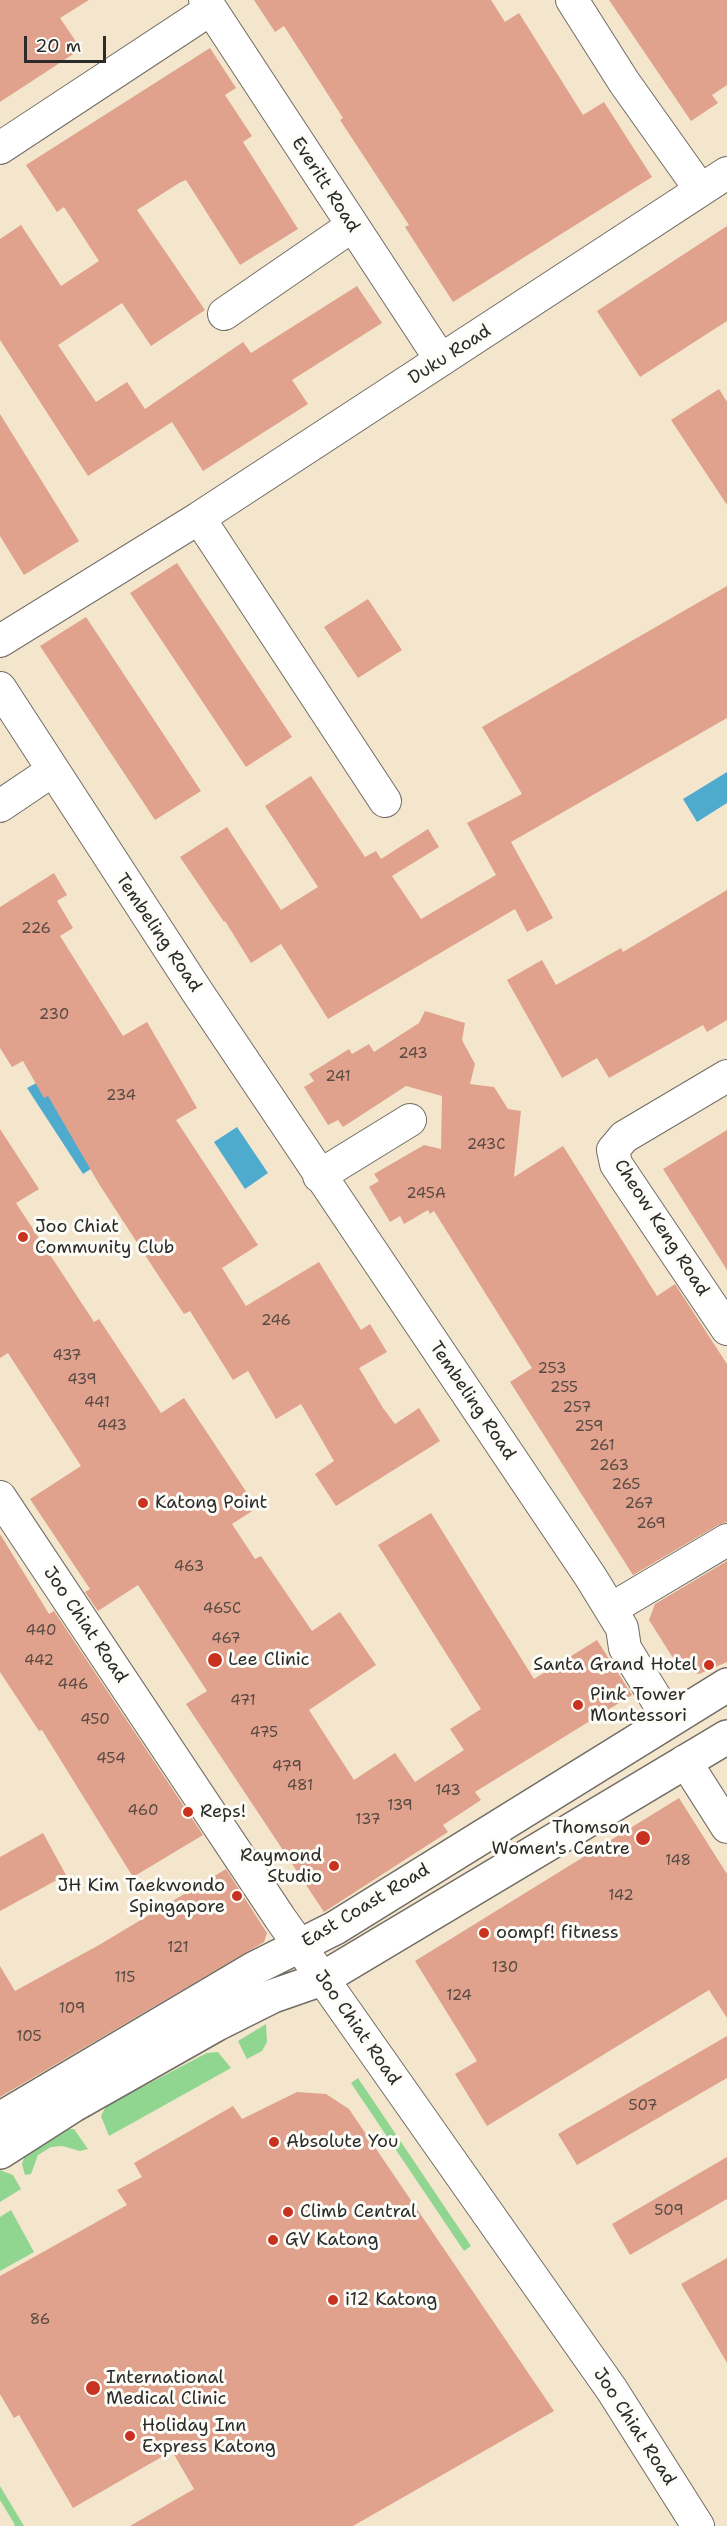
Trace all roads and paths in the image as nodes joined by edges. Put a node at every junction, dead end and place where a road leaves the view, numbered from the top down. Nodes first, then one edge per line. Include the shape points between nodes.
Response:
1 (572, 0) edge
2 (208, 4) edge
3 (0, 148) edge
4 (727, 173) edge
5 (700, 189) junction
6 (352, 226) junction
7 (224, 314) dead end
8 (441, 360) junction
9 (200, 518) junction
10 (0, 641) edge
11 (0, 688) edge
12 (52, 771) junction
13 (385, 801) dead end
14 (0, 806) edge
15 (727, 1076) edge
16 (410, 1120) dead end
17 (319, 1176) junction
18 (727, 1329) edge
19 (0, 1497) edge
20 (727, 1540) edge
21 (617, 1618) junction
22 (727, 1685) edge
23 (677, 1715) junction
24 (727, 1737) edge
25 (685, 1761) junction
26 (727, 1827) edge
27 (300, 1947) junction
28 (322, 1979) junction
29 (0, 2119) edge
30 (0, 2152) edge
31 (698, 2526) edge

1 - 5 street
2 - 3 street, Everitt Road
2 - 6 street, Everitt Road
4 - 5 street, Duku Road
5 - 8 street, Duku Road
6 - 7 street
6 - 8 street, Everitt Road
8 - 9 street, Duku Road
9 - 10 street, Duku Road
9 - 13 street
11 - 12 street, Tembeling Road
12 - 14 street
12 - 17 street, Tembeling Road
15 - 18 street, Cheow Keng Road via 624,1137 613,1150 616,1164
16 - 17 street
17 - 21 street, Tembeling Road
19 - 27 street, Joo Chiat Road
20 - 21 street
21 - 23 street, Tembeling Road via 626,1648
22 - 23 main road, East Coast Road
23 - 27 main road, East Coast Road
24 - 25 main road
25 - 26 street
25 - 28 main road
27 - 28 street, Joo Chiat Road
27 - 29 main road, East Coast Road via 255,1968
28 - 30 main road via 273,1996 217,2024 72,2106
28 - 31 street, Joo Chiat Road via 612,2390

